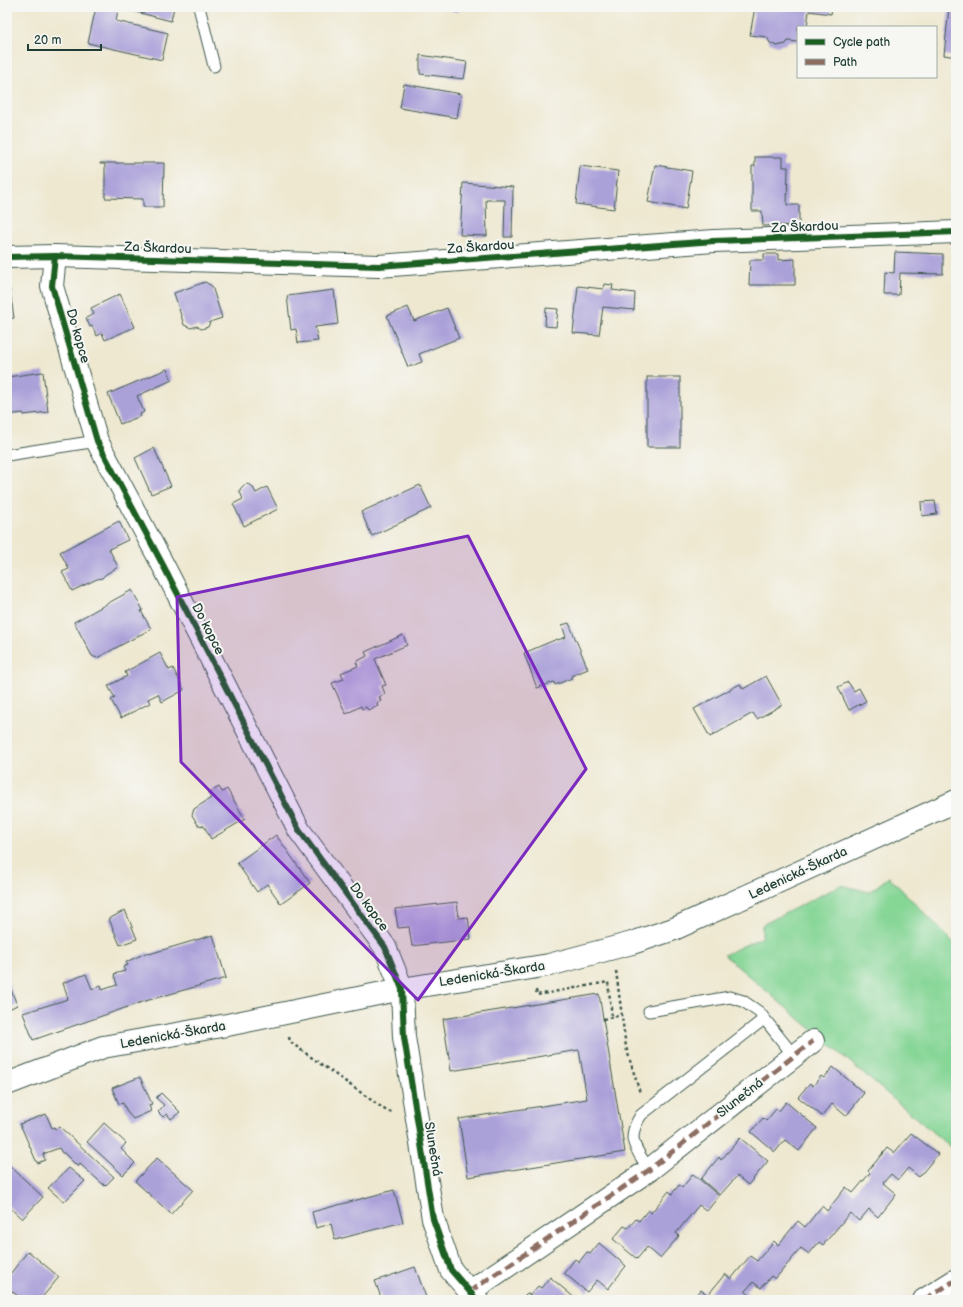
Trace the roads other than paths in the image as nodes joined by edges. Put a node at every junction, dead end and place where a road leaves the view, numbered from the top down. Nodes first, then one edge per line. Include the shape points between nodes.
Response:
1 (199, 7) edge
2 (214, 66) dead end
3 (956, 232) edge
4 (54, 256) junction
5 (7, 257) edge
6 (97, 441) junction
7 (7, 455) edge
8 (956, 801) edge
9 (402, 988) junction
10 (649, 1011) dead end
11 (764, 1019) junction
12 (813, 1041) dead end
13 (794, 1056) junction
14 (7, 1084) edge
15 (650, 1170) junction
16 (956, 1280) edge
17 (473, 1296) edge
18 (924, 1300) edge

1 - 2 lane
3 - 4 street, Za Škardou via 714,241 379,266
4 - 5 street, Za Škardou
4 - 6 street, Do kopce via 52,286
6 - 7 lane
6 - 9 street, Do kopce via 299,830 385,947
8 - 9 street, Ledenická-Škarda via 674,929 549,965
9 - 14 street, Ledenická-Škarda via 227,1025 103,1047
9 - 17 street, Slunečná via 404,1037 433,1219 450,1270
10 - 11 lane via 730,997 743,1001 759,1012
11 - 13 lane
11 - 15 lane via 641,1115 632,1134 633,1142
12 - 13 street, Slunečná
13 - 15 street, Slunečná
15 - 17 street, Slunečná
16 - 18 street

